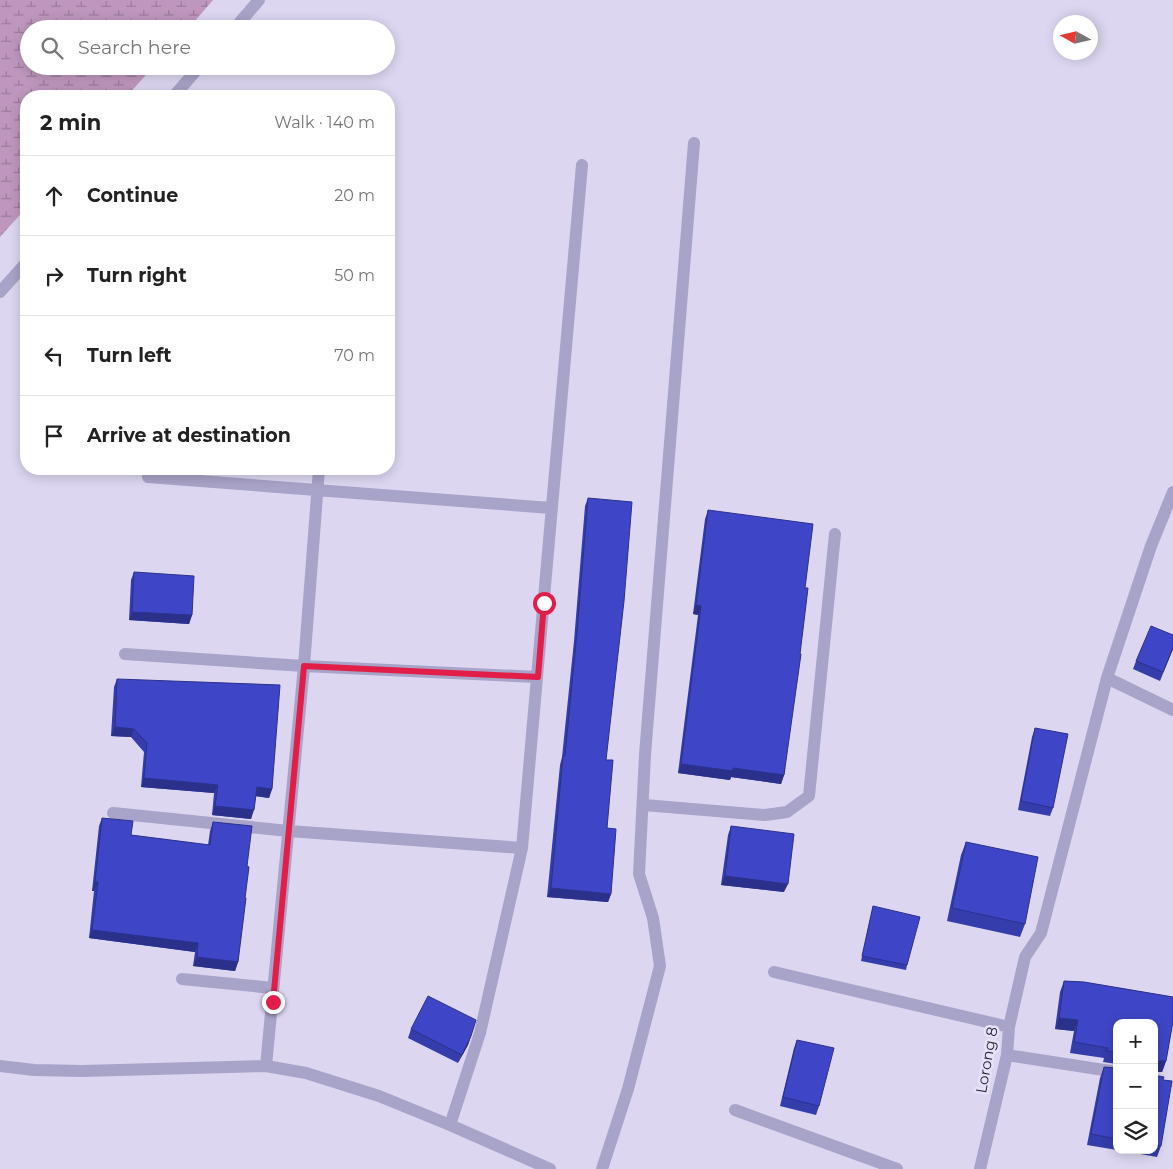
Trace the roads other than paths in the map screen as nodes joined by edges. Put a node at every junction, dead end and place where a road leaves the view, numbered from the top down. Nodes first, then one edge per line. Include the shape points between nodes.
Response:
1 (259, 0) edge
2 (242, 20) edge
3 (192, 75) edge
4 (179, 90) edge
5 (694, 143) dead end
6 (582, 165) dead end
7 (20, 270) edge
8 (0, 292) edge
9 (319, 475) edge
10 (148, 477) dead end
11 (318, 489) junction
12 (1173, 492) edge
13 (552, 508) junction
14 (835, 534) dead end
15 (125, 654) dead end
16 (304, 666) junction
17 (538, 677) junction
18 (1107, 678) junction
19 (1173, 710) edge
20 (644, 805) junction
21 (113, 813) dead end
22 (289, 831) junction
23 (522, 848) junction
24 (774, 972) dead end
25 (182, 979) dead end
26 (273, 988) junction
27 (1009, 1027) junction
28 (1007, 1055) junction
29 (0, 1066) edge
30 (266, 1066) junction
31 (1113, 1071) edge
32 (735, 1110) dead end
33 (450, 1125) junction
34 (550, 1169) edge
35 (602, 1169) edge
36 (897, 1169) edge
37 (980, 1169) edge

1 - 2 street
3 - 4 street
5 - 20 street via 645,755
6 - 13 street
7 - 8 street
9 - 11 street
10 - 11 street
11 - 13 street
11 - 16 street
12 - 18 street via 1151,546
13 - 17 street
14 - 20 street via 809,796 787,812 765,815
15 - 16 street
16 - 17 street
16 - 22 street
17 - 23 street
18 - 19 street
18 - 27 street, Lorong 8 via 1041,933 1024,957
20 - 35 street via 639,874 652,918 660,966 628,1089
21 - 22 street
22 - 23 street
22 - 26 street
23 - 33 street via 480,1033
24 - 27 street
25 - 26 street
26 - 30 street
27 - 28 street, Lorong 8
28 - 31 street
28 - 37 street, Lorong 8
29 - 30 street via 82,1071
30 - 33 street via 306,1072 379,1096
32 - 36 street
33 - 34 street

